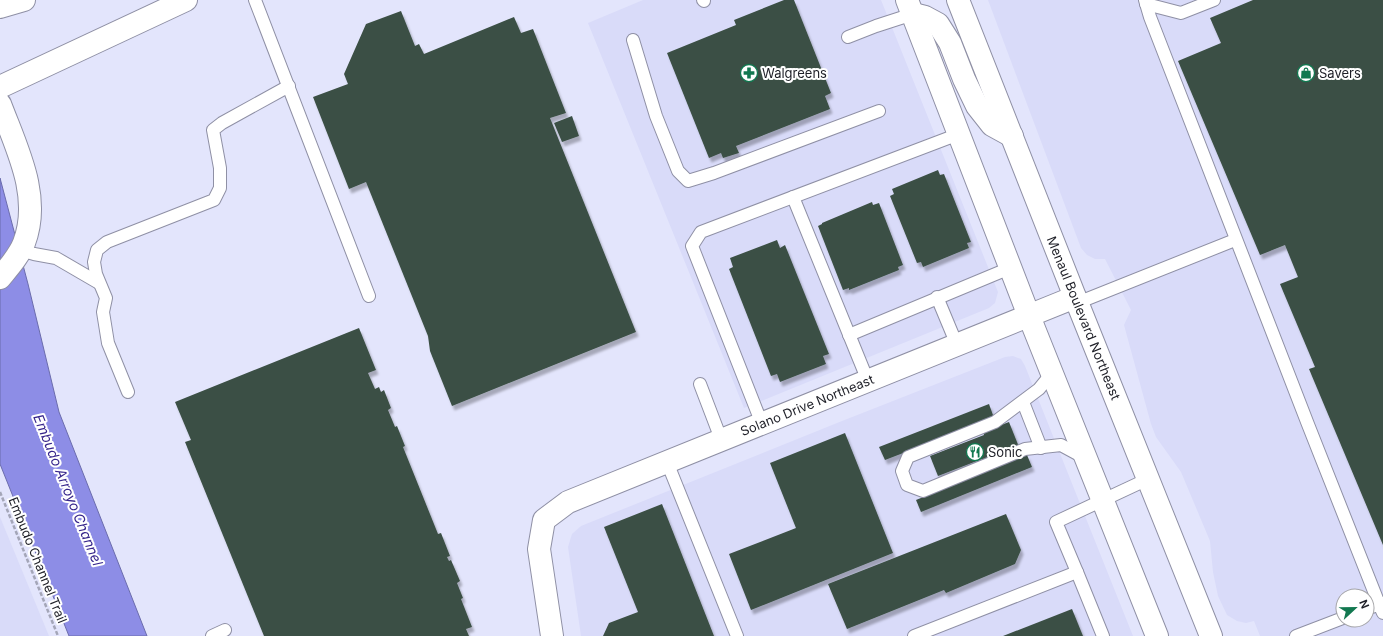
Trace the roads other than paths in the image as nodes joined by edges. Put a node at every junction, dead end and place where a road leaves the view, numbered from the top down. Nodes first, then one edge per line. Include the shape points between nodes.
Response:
1 (24, 0) edge
2 (186, 0) edge
3 (255, 0) edge
4 (1214, 0) edge
5 (962, 2) edge
6 (1145, 2) edge
7 (0, 7) edge
8 (910, 7) edge
9 (848, 37) dead end
10 (633, 40) dead end
11 (289, 86) junction
12 (0, 87) edge
13 (0, 104) edge
14 (879, 111) dead end
15 (959, 134) junction
16 (1012, 136) junction
17 (793, 197) junction
18 (1236, 240) junction
19 (20, 250) junction
20 (1010, 268) junction
21 (0, 278) edge
22 (100, 284) junction
23 (369, 296) dead end
24 (937, 297) junction
25 (1076, 300) junction
26 (1028, 316) junction
27 (849, 335) junction
28 (957, 345) junction
29 (1052, 373) junction
30 (868, 381) junction
31 (700, 384) dead end
32 (128, 392) dead end
33 (1023, 402) junction
34 (762, 424) junction
35 (722, 440) junction
36 (1041, 448) junction
37 (1086, 459) junction
38 (667, 462) junction
39 (1148, 479) junction
40 (1103, 501) junction
41 (1076, 572) junction
42 (1382, 607) edge
43 (1335, 621) edge
44 (225, 630) dead end
45 (212, 636) edge
46 (552, 636) edge
47 (737, 636) edge
48 (914, 636) edge
49 (1103, 636) edge
50 (1157, 636) edge
51 (1211, 636) edge
52 (1296, 636) edge

1 - 7 main road
2 - 12 main road
3 - 11 lane
4 - 6 lane via 1181,13
5 - 16 main road, Menaul Boulevard Northeast
6 - 18 lane
8 - 9 lane via 876,26
8 - 15 main road
8 - 16 main road via 938,24 950,43 977,106 992,125
10 - 14 lane via 656,116 678,171 688,181
11 - 22 lane via 213,130 220,168 220,188 214,200 107,242 97,250 94,262
11 - 23 lane
13 - 19 main road via 22,163 30,195 29,223
15 - 17 lane
15 - 20 main road
16 - 25 main road, Menaul Boulevard Northeast
17 - 27 lane
17 - 34 lane via 700,232 692,246
18 - 25 lane
18 - 42 lane
19 - 21 main road
19 - 22 lane via 56,258
20 - 24 lane
20 - 26 main road
22 - 32 lane via 106,298 103,312 108,343
24 - 27 lane
24 - 28 lane
25 - 26 main road, Solano Drive Northeast
25 - 39 main road, Menaul Boulevard Northeast
26 - 28 main road, Solano Drive Northeast
26 - 29 main road
27 - 30 lane
28 - 30 main road, Solano Drive Northeast
29 - 33 lane via 1039,389
29 - 37 main road
30 - 34 main road, Solano Drive Northeast
31 - 35 lane
33 - 36 lane
33 - 36 lane via 995,422 908,457 902,471 907,485 923,491 1025,449
34 - 35 main road, Solano Drive Northeast
35 - 38 main road, Solano Drive Northeast
36 - 37 lane via 1061,445
37 - 40 main road
38 - 46 main road, Solano Drive Northeast via 568,502 544,520 539,549
38 - 47 lane
39 - 40 lane
39 - 51 main road, Menaul Boulevard Northeast
40 - 41 lane via 1056,522
40 - 50 main road
41 - 48 lane
41 - 49 lane
43 - 52 lane
44 - 45 lane

